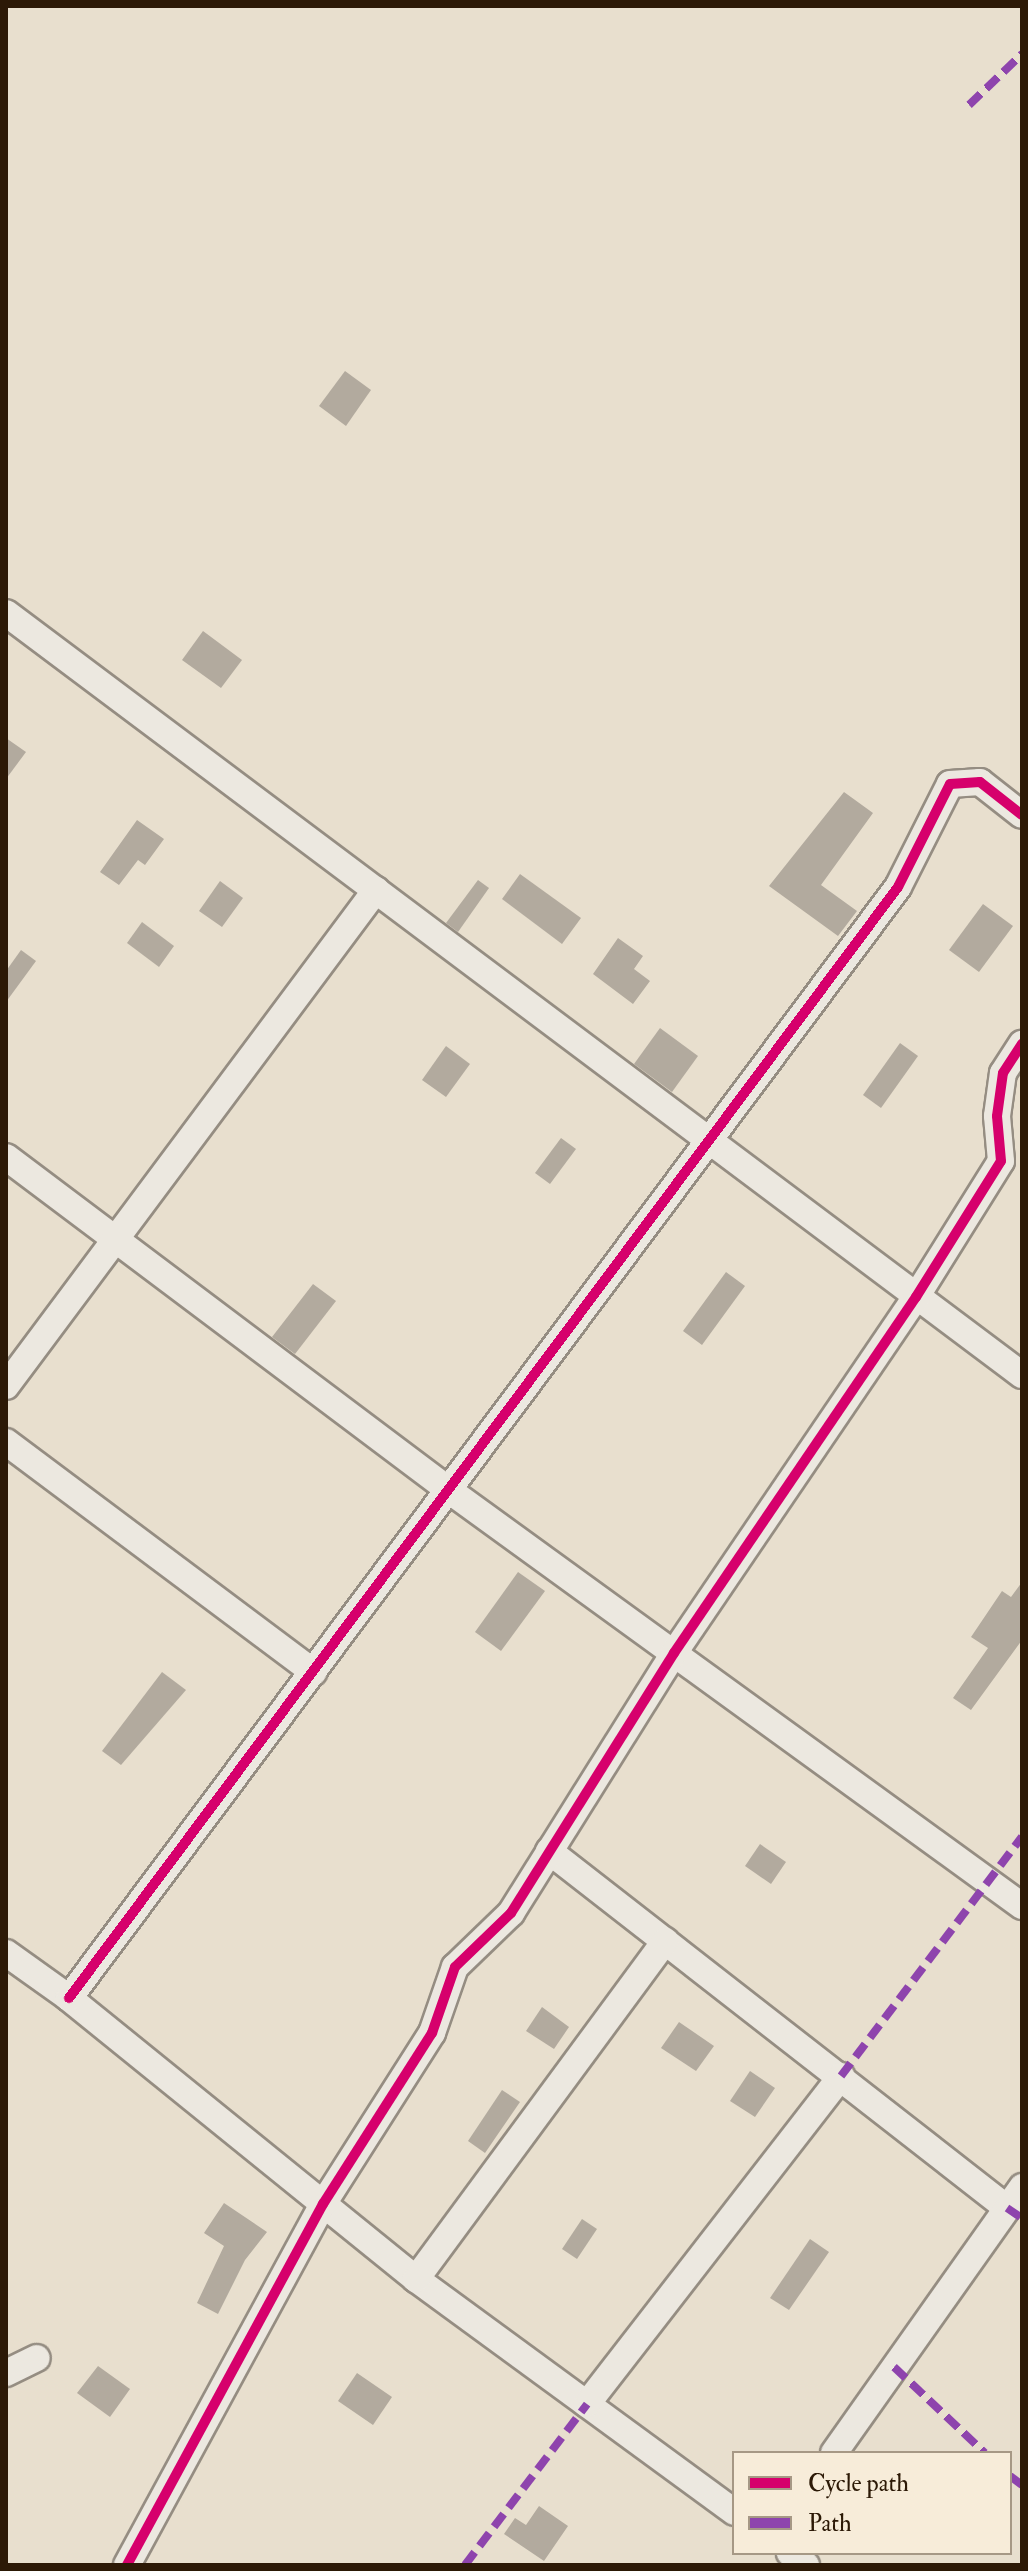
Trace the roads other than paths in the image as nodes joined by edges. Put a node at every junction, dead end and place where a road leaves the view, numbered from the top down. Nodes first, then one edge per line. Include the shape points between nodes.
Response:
1 (8, 618) edge
2 (1022, 815) edge
3 (376, 890) junction
4 (1022, 1044) edge
5 (705, 1141) junction
6 (6, 1157) edge
7 (116, 1241) junction
8 (916, 1297) junction
9 (1022, 1375) edge
10 (6, 1386) edge
11 (6, 1442) edge
12 (450, 1491) junction
13 (674, 1653) junction
14 (314, 1672) junction
15 (549, 1851) junction
16 (1022, 1906) edge
17 (665, 1941) junction
18 (6, 1953) edge
19 (69, 1998) junction
20 (841, 2076) junction
21 (1014, 2197) edge
22 (323, 2204) junction
23 (416, 2279) junction
24 (37, 2358) dead end
25 (6, 2373) edge
26 (587, 2404) junction
27 (835, 2451) edge
28 (732, 2511) edge
29 (127, 2565) edge

1 - 3 street
2 - 5 street via 980,782 950,784 898,887
3 - 5 street
3 - 7 street
4 - 8 street via 1003,1073 997,1116 1001,1161
5 - 8 street
5 - 12 street
6 - 7 street
7 - 10 street
7 - 12 street
8 - 9 street
8 - 13 street
11 - 14 street
12 - 13 street
12 - 14 street
13 - 15 street
13 - 16 street
14 - 19 street
15 - 17 street
15 - 22 street via 511,1913 455,1967 432,2033
17 - 20 street
17 - 23 street
18 - 19 street
19 - 22 street
20 - 21 street
20 - 26 street
21 - 27 street
22 - 23 street
22 - 29 street
23 - 26 street
24 - 25 street
26 - 28 street

